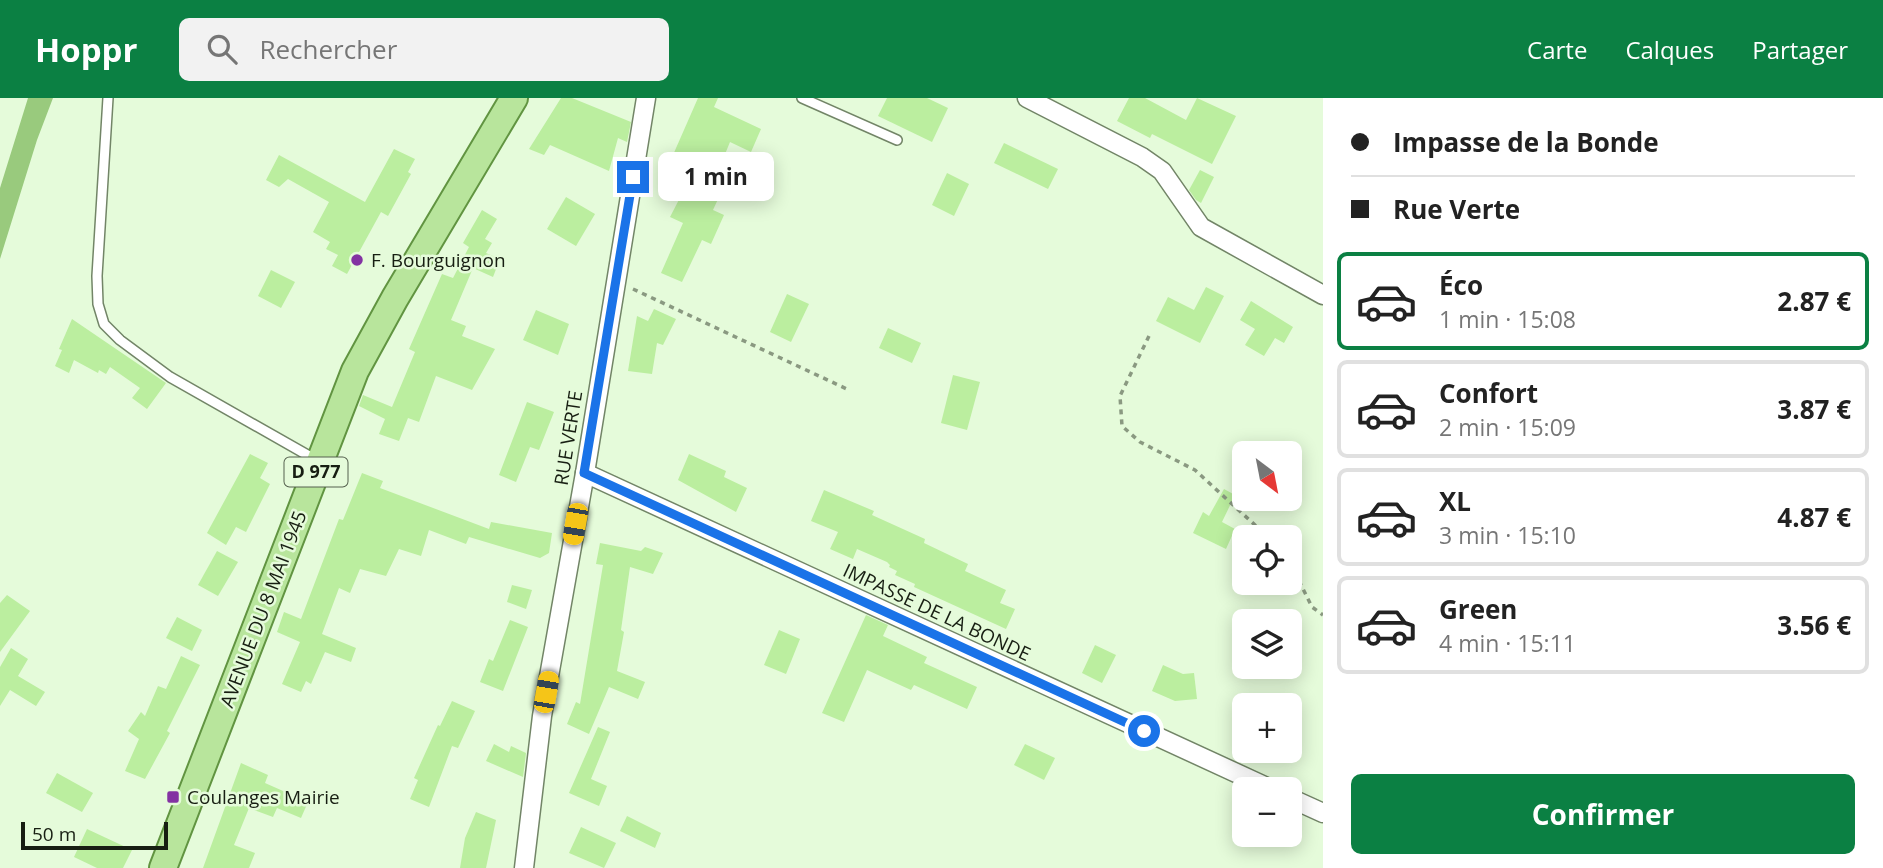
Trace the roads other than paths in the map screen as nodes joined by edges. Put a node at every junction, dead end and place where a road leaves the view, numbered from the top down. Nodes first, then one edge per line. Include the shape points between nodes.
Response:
1 (108, 98) edge
2 (514, 98) edge
3 (646, 98) edge
4 (802, 98) edge
5 (1027, 98) edge
6 (897, 141) dead end
7 (1323, 295) edge
8 (320, 462) junction
9 (584, 473) junction
10 (1245, 777) edge
11 (1302, 803) edge
12 (1323, 813) edge
13 (163, 868) edge
14 (524, 868) edge

1 - 8 lane via 97,276 104,324 170,377
2 - 8 main road, AVENUE DU 8 MAI 1945 / D 977 via 355,371
3 - 9 street, RUE VERTE
4 - 6 lane
5 - 7 street via 1142,157 1162,171 1201,227
8 - 13 main road, AVENUE DU 8 MAI 1945 / D 977
9 - 10 street, IMPASSE DE LA BONDE
9 - 14 street, RUE VERTE via 542,716
11 - 12 street

